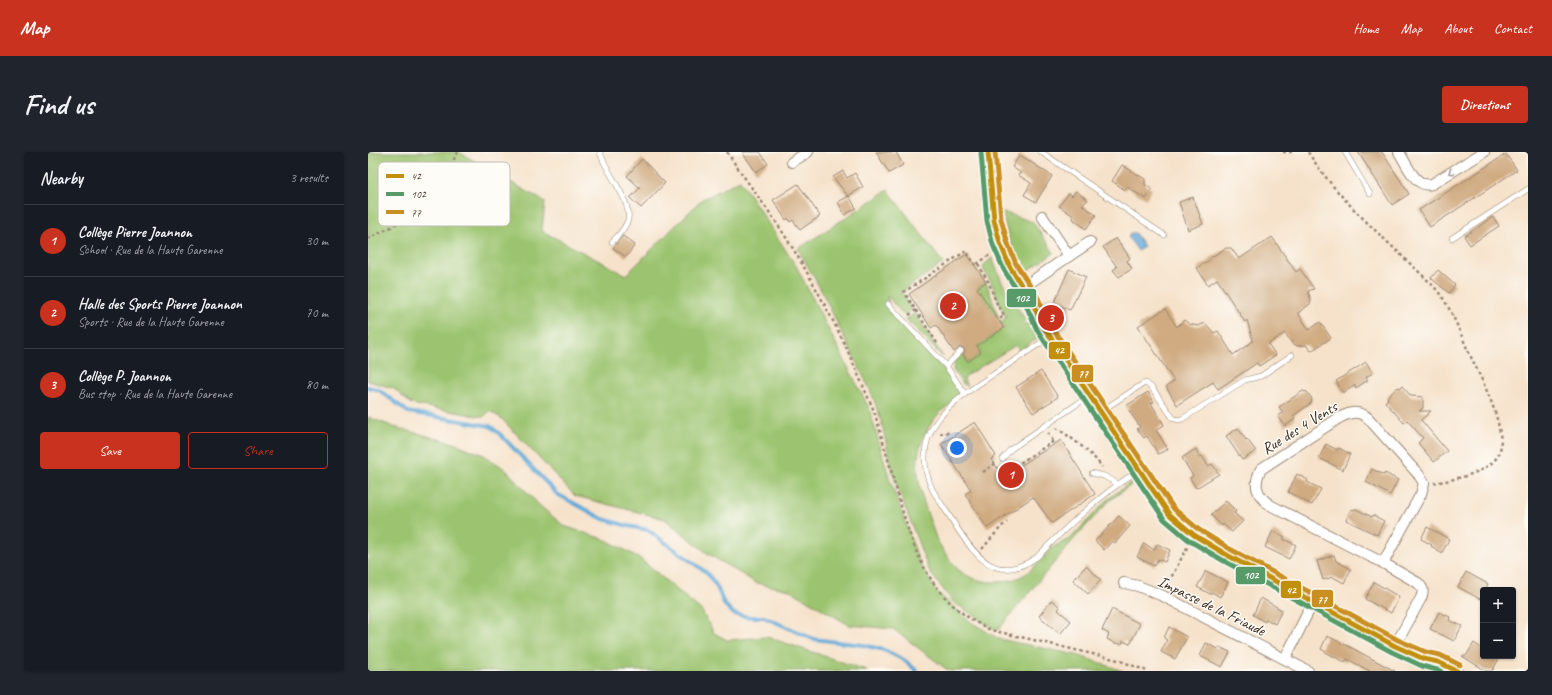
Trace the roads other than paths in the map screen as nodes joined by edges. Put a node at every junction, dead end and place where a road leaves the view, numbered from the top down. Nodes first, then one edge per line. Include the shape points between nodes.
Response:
1 (600, 152) edge
2 (808, 152) edge
3 (988, 152) edge
4 (1041, 152) edge
5 (1345, 152) edge
6 (1399, 152) edge
7 (1484, 152) edge
8 (792, 162) dead end
9 (1528, 189) edge
10 (1370, 194) dead end
11 (1042, 216) dead end
12 (1164, 235) dead end
13 (1452, 238) dead end
14 (612, 242) dead end
15 (1090, 242) dead end
16 (1069, 256) junction
17 (1022, 288) junction
18 (888, 304) dead end
19 (1050, 337) junction
20 (961, 352) dead end
21 (1292, 355) dead end
22 (946, 366) junction
23 (965, 394) junction
24 (1089, 396) junction
25 (1101, 411) junction
26 (1002, 460) road end
27 (1139, 470) junction
28 (1092, 473) dead end
29 (1118, 484) junction
30 (1383, 563) junction
31 (1124, 583) dead end
32 (1313, 602) junction
33 (1395, 646) junction
34 (1285, 658) junction
35 (1308, 671) edge
36 (1457, 671) edge

1 - 14 lane via 627,208 628,218 625,227
2 - 8 street
3 - 17 street via 994,220 1000,243
4 - 12 lane
5 - 10 lane
7 -> 6 street via 1427,186 1417,180
9 - 13 lane
11 - 16 street
15 - 16 street
16 - 17 street
17 - 19 street
18 - 22 lane
19 - 23 lane
19 - 24 street
20 - 22 lane
21 - 25 lane via 1261,376 1246,380 1189,417 1178,420 1174,418 1146,383
22 - 23 lane
23 - 29 lane via 948,408 933,428 924,451 924,465 932,489 971,549 991,565 1012,568 1028,563 1087,508
24 - 25 street
24 - 26 lane via 1011,449
25 - 27 street
27 - 29 lane
27 - 32 street via 1170,514 1194,535
28 - 29 lane
30 - 30 street, Rue des 4 Vents via 1264,501 1257,489 1256,481 1261,469 1352,412 1358,412 1368,418 1424,483 1421,494
30 - 33 street, Rue des 4 Vents via 1418,583 1423,589 1421,598
31 - 34 street, Impasse de la Friaude via 1161,595
32 - 33 street
32 - 34 street
33 - 36 street
34 - 35 street, Impasse de la Friaude

